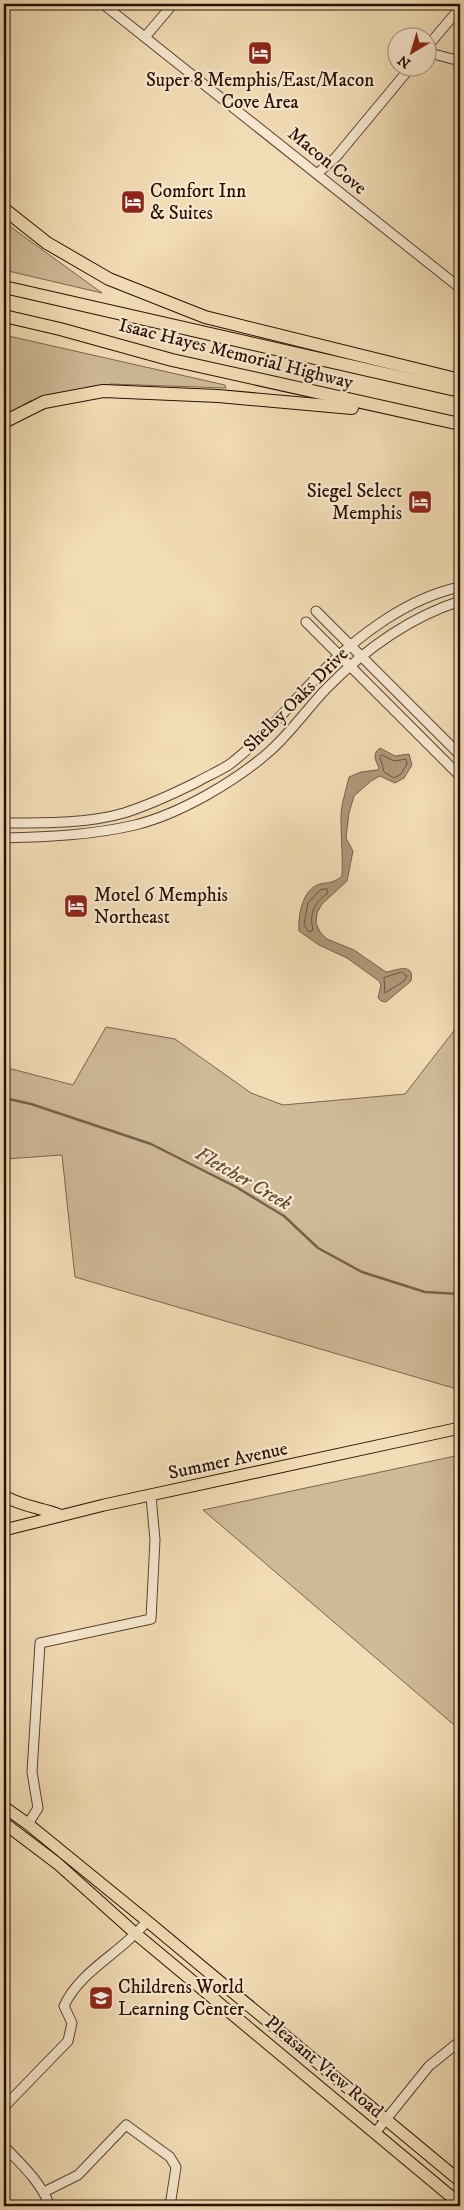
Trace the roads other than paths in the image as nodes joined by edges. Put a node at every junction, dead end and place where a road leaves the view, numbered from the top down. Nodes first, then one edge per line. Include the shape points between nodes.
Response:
1 (103, 4) edge
2 (173, 4) edge
3 (460, 8) edge
4 (436, 36) edge
5 (145, 37) junction
6 (436, 55) edge
7 (460, 61) edge
8 (402, 78) edge
9 (318, 174) junction
10 (4, 209) edge
11 (4, 287) edge
12 (460, 288) edge
13 (4, 316) edge
14 (460, 380) edge
15 (460, 391) edge
16 (401, 412) junction
17 (4, 422) edge
18 (460, 424) edge
19 (460, 587) edge
20 (460, 601) edge
21 (316, 611) dead end
22 (306, 622) dead end
23 (351, 645) junction
24 (340, 654) junction
25 (363, 656) junction
26 (351, 666) junction
27 (460, 755) edge
28 (460, 776) edge
29 (4, 823) edge
30 (4, 838) edge
31 (460, 1428) edge
32 (4, 1496) edge
33 (151, 1496) junction
34 (60, 1515) junction
35 (4, 1530) edge
36 (4, 1800) edge
37 (8, 1810) edge
38 (4, 1823) edge
39 (28, 1824) junction
40 (146, 1921) junction
41 (136, 1934) junction
42 (269, 2023) junction
43 (259, 2036) junction
44 (460, 2041) edge
45 (4, 2107) edge
46 (386, 2120) junction
47 (375, 2133) junction
48 (4, 2146) edge
49 (460, 2181) edge
50 (44, 2192) junction
51 (460, 2204) edge
52 (50, 2206) edge
53 (170, 2206) edge

1 - 5 street, Macon Cove
2 - 5 street
3 - 4 street
5 - 9 street, Macon Cove
6 - 7 street
8 - 9 street
9 - 12 street, Macon Cove
10 - 14 highway via 47,243 109,279 205,318
11 - 15 highway, Isaac Hayes Memorial Highway
13 - 16 highway, Isaac Hayes Memorial Highway via 172,360
16 - 17 highway via 218,396 103,391 44,402
16 - 18 highway, Isaac Hayes Memorial Highway
19 - 23 street, Shelby Oaks Drive via 417,602
20 - 25 street, Shelby Oaks Drive via 402,626
21 - 23 street
22 - 24 street
23 - 24 street, Shelby Oaks Drive
23 - 25 street
24 - 26 street
24 - 29 street, Shelby Oaks Drive via 229,765 168,797 123,813 62,822
25 - 26 street, Shelby Oaks Drive
25 - 27 street
26 - 28 street
26 - 30 street, Shelby Oaks Drive via 272,749 249,768 177,809 114,830
31 - 33 main road, Summer Avenue
32 - 34 main road via 16,1503
33 - 34 main road, Summer Avenue
33 - 39 street via 155,1540 151,1619 40,1643 32,1772 38,1808
34 - 35 main road, Summer Avenue
36 - 37 main road, Pleasant View Road
37 - 39 main road, Pleasant View Road
38 - 41 main road, Pleasant View Road via 58,1864
39 - 40 main road, Pleasant View Road
40 - 41 street
40 - 42 main road, Pleasant View Road
41 - 43 main road, Pleasant View Road
41 - 45 street via 70,1991 64,2006 72,2023 68,2041
42 - 43 main road
42 - 46 main road, Pleasant View Road
43 - 47 main road, Pleasant View Road
44 - 46 street via 429,2066
46 - 47 street
46 - 49 main road, Pleasant View Road
47 - 51 main road, Pleasant View Road
48 - 50 street
50 - 52 street
50 - 53 street via 78,2176 126,2125 170,2157 176,2167

